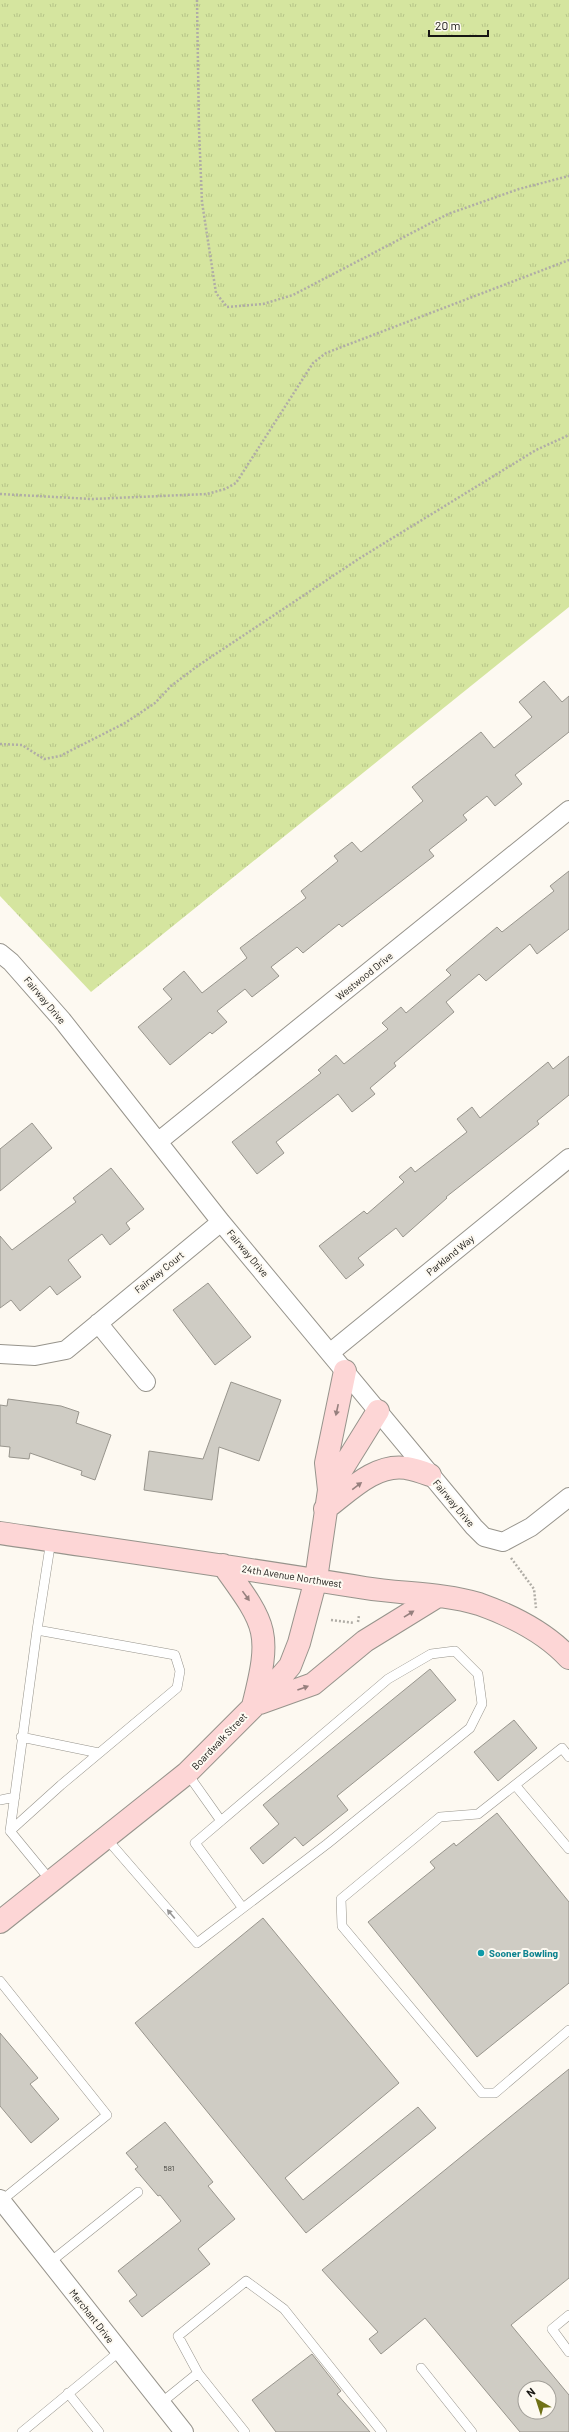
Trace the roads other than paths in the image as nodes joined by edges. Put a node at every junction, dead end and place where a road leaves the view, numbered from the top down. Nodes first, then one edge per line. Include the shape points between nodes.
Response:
1 (569, 810) edge
2 (0, 953) edge
3 (159, 1141) junction
4 (569, 1158) edge
5 (221, 1222) junction
6 (98, 1323) junction
7 (331, 1352) junction
8 (0, 1354) edge
9 (345, 1371) junction
10 (146, 1382) dead end
11 (378, 1411) junction
12 (430, 1474) junction
13 (569, 1497) edge
14 (327, 1500) junction
15 (0, 1533) edge
16 (50, 1540) junction
17 (223, 1565) junction
18 (316, 1579) junction
19 (438, 1596) junction
20 (37, 1630) junction
21 (569, 1658) edge
22 (253, 1706) junction
23 (22, 1737) junction
24 (99, 1753) junction
25 (569, 1757) edge
26 (187, 1773) junction
27 (515, 1785) junction
28 (15, 1797) junction
29 (0, 1800) edge
30 (221, 1821) junction
31 (10, 1832) junction
32 (106, 1838) junction
33 (569, 1849) edge
34 (51, 1881) junction
35 (242, 1907) junction
36 (0, 1922) edge
37 (0, 1981) edge
38 (569, 2030) edge
39 (138, 2192) dead end
40 (1, 2200) edge
41 (49, 2263) junction
42 (569, 2315) edge
43 (120, 2351) junction
44 (569, 2352) edge
45 (421, 2368) dead end
46 (198, 2373) junction
47 (68, 2394) junction
48 (161, 2403) junction
49 (22, 2432) edge
50 (99, 2432) edge
51 (184, 2432) edge
52 (245, 2432) edge
53 (382, 2432) edge
54 (472, 2432) edge

1 - 3 street, Westwood Drive
2 - 3 street, Fairway Drive via 35,987
3 - 5 street, Fairway Drive
4 - 7 street, Parkland Way
5 - 6 street, Fairway Court
5 - 7 street, Fairway Drive
6 - 8 street, Fairway Court via 66,1350 35,1356
6 - 10 street
7 - 9 street, Fairway Drive
9 - 11 street, Fairway Drive
9 -> 14 street via 326,1463
11 - 12 street, Fairway Drive
11 - 14 street
12 - 13 street, Fairway Drive via 484,1537 503,1542 531,1527
14 -> 12 street via 380,1472 405,1468
14 - 18 street, Boardwalk Street
15 - 16 street, 24th Avenue Northwest
16 - 17 street, 24th Avenue Northwest
16 - 20 lane
17 - 18 street, 24th Avenue Northwest
17 -> 22 street via 255,1610 264,1635 264,1663
18 - 19 street, 24th Avenue Northwest
18 - 22 street, Boardwalk Street via 299,1643 290,1666
19 - 21 street, 24th Avenue Northwest via 478,1604 509,1616 539,1634
22 -> 19 street via 313,1684 365,1640
20 - 23 lane
20 - 24 lane via 175,1655 180,1671 177,1688
22 - 26 street, Boardwalk Street
23 - 24 lane
23 - 28 lane
24 - 31 lane via 61,1784
25 - 27 lane via 562,1748
26 - 30 lane
26 - 32 street, Boardwalk Street
27 - 33 lane
27 - 38 lane via 478,1814 440,1817 341,1899 342,1926 482,2093 495,2092
28 - 29 lane
28 - 31 lane
30 - 35 lane via 195,1843
30 - 35 lane via 388,1679 431,1654 456,1651 478,1674 482,1704 470,1728 327,1844
31 - 34 lane
32 - 34 street, Boardwalk Street
35 -> 32 lane via 197,1943
34 - 36 street, Boardwalk Street
37 - 40 lane via 107,2116
39 - 41 lane
40 - 41 street, Merchant Drive
41 - 43 street, Merchant Drive
42 - 44 lane via 552,2329
43 - 47 lane
43 - 48 street, Merchant Drive
45 - 54 lane
46 - 48 lane
46 - 52 lane
46 - 53 lane via 178,2336 246,2281 284,2309
47 - 49 lane
47 - 50 lane
48 - 51 street, Merchant Drive

